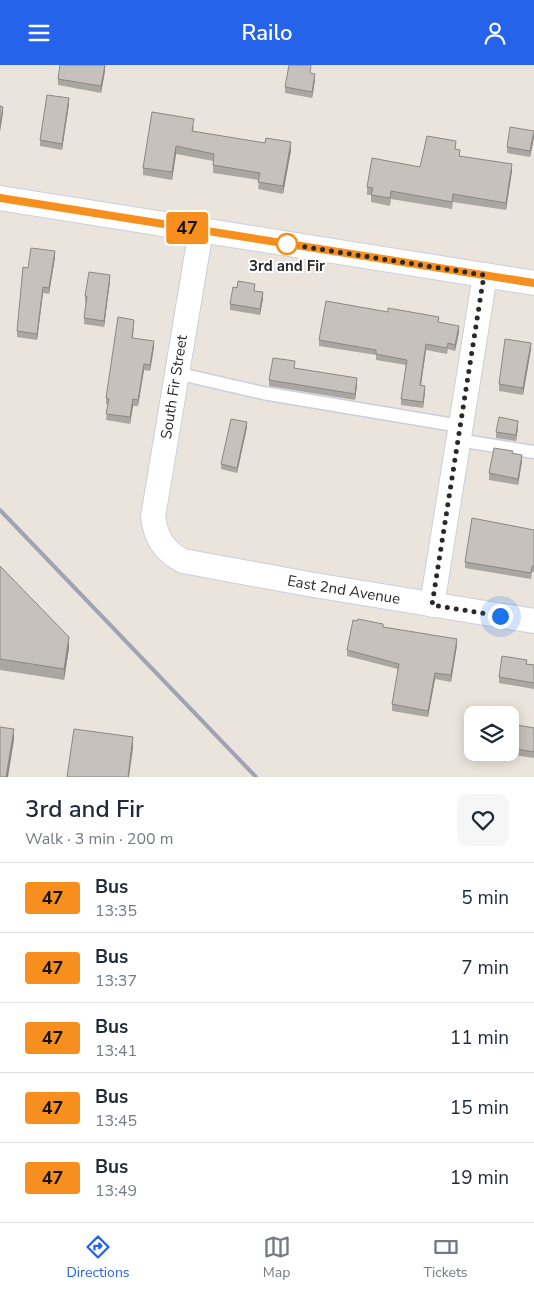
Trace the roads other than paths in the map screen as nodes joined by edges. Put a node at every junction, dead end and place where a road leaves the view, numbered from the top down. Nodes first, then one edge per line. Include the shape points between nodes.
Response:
1 (0, 198) edge
2 (201, 230) junction
3 (484, 275) junction
4 (534, 283) edge
5 (176, 373) junction
6 (459, 433) junction
7 (534, 453) edge
8 (161, 543) joint
9 (432, 605) junction
10 (534, 621) edge

1 - 2 street
2 - 3 street
2 - 5 street, South Fir Street
3 - 4 street
3 - 6 street
5 - 6 lane
5 - 8 street, South Fir Street via 153,517
6 - 7 lane
6 - 9 street
8 - 9 street, East 2nd Avenue via 170,554 183,561
9 - 10 street, East 2nd Avenue

